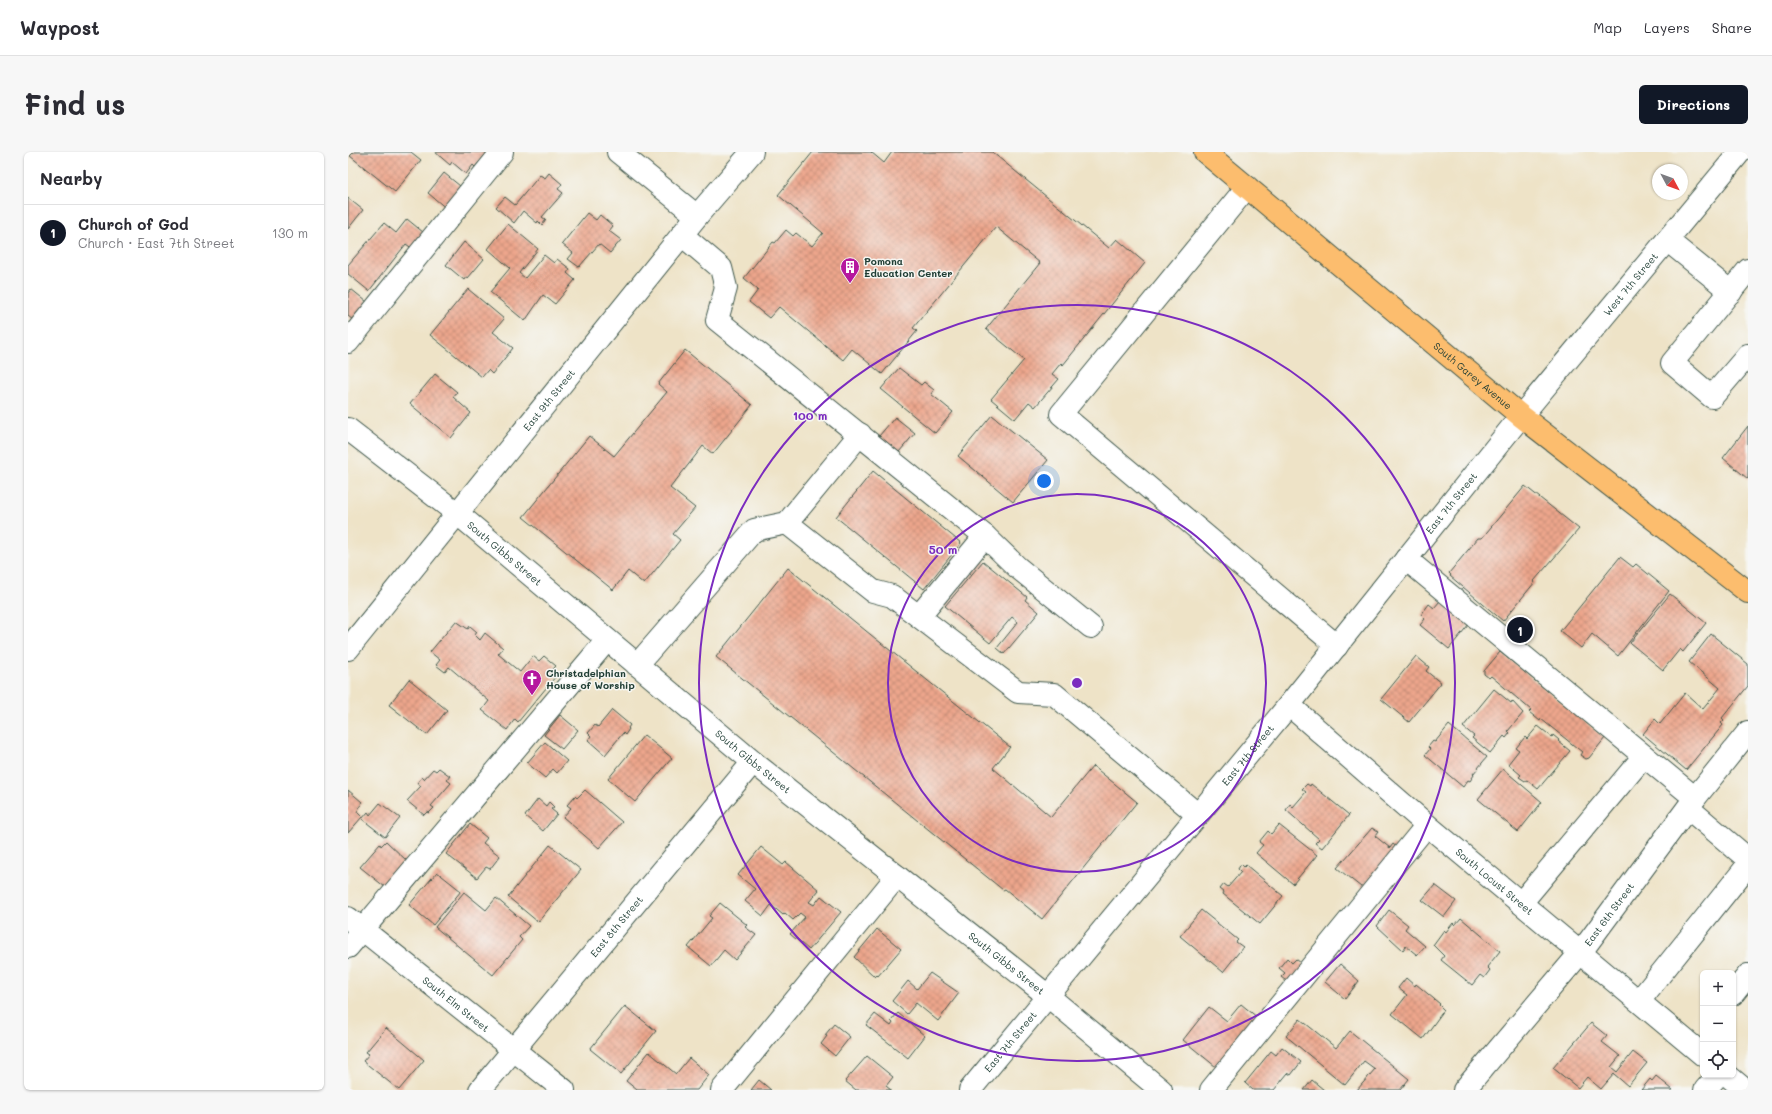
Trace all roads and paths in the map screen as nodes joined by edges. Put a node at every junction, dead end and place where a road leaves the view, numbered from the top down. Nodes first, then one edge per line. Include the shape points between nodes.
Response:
1 (502, 152) edge
2 (618, 152) edge
3 (752, 152) edge
4 (1205, 152) edge
5 (1740, 152) edge
6 (1247, 187) junction
7 (697, 216) junction
8 (682, 235) junction
9 (1666, 240) junction
10 (1748, 270) edge
11 (1731, 292) junction
12 (348, 342) edge
13 (1748, 355) edge
14 (1520, 416) junction
15 (348, 429) edge
16 (860, 434) junction
17 (458, 514) junction
18 (786, 523) junction
19 (985, 536) junction
20 (1406, 559) junction
21 (1748, 592) edge
22 (919, 616) junction
23 (1091, 627) dead end
24 (607, 640) junction
25 (1337, 646) junction
26 (348, 649) edge
27 (637, 665) junction
28 (1289, 705) junction
29 (1748, 732) edge
30 (1644, 756) junction
31 (753, 762) junction
32 (1692, 803) junction
33 (1198, 815) junction
34 (1428, 825) junction
35 (1748, 859) edge
36 (1748, 865) edge
37 (897, 876) junction
38 (1521, 903) junction
39 (355, 924) edge
40 (348, 947) edge
41 (1581, 952) junction
42 (1748, 975) edge
43 (1736, 990) edge
44 (1048, 996) junction
45 (1639, 1000) junction
46 (1699, 1044) edge
47 (514, 1049) junction
48 (1715, 1078) edge
49 (1731, 1078) edge
50 (480, 1090) edge
51 (564, 1090) edge
52 (722, 1090) edge
53 (970, 1090) edge
54 (1161, 1090) edge
55 (1211, 1090) edge
56 (1464, 1090) edge
57 (1705, 1090) edge
58 (1745, 1090) edge

1 - 12 street
2 - 7 street
3 - 7 street, East 9th Street
4 - 6 main road, South Garey Avenue
5 - 9 street, West 7th Street
6 - 14 main road, South Garey Avenue
6 - 25 street via 1061,414
7 - 8 street, East 9th Street
8 - 16 street via 721,268 726,288 717,320
8 - 17 street, East 9th Street
9 - 11 street
9 - 14 street, West 7th Street
10 - 11 street
11 - 13 street via 1672,363 1712,397
14 - 20 street, East 7th Street
14 - 21 main road, South Garey Avenue
15 - 17 street, South Gibbs Street
16 - 18 street
16 - 19 street
17 - 24 street, South Gibbs Street
17 - 26 street, East 9th Street
18 - 22 street via 873,591 892,596
18 - 27 street via 754,530
19 - 22 street
19 - 23 street via 1017,567
20 - 25 street, East 7th Street
20 - 30 street
22 - 33 street via 1018,692 1054,694
24 - 27 street, South Gibbs Street
24 - 39 street
25 - 28 street, East 7th Street
27 - 31 street, South Gibbs Street
28 - 33 street, East 7th Street
28 - 34 street, South Locust Street
29 - 32 street, East 6th Street
30 - 32 street
30 - 38 street
31 - 37 street, South Gibbs Street
31 - 47 street, East 8th Street
32 - 35 street
32 - 41 street, East 6th Street
33 - 44 street, East 7th Street
34 - 38 street, South Locust Street
34 - 55 street
36 - 45 street
37 - 44 street, South Gibbs Street
37 - 52 street
38 - 41 street, South Locust Street
39 - 40 street
39 - 47 street, South Elm Street
41 - 45 street, South Locust Street
41 - 56 street, East 6th Street
42 - 43 street
44 - 53 street, East 7th Street
44 - 54 street, South Gibbs Street
45 - 46 street, South Locust Street
47 - 50 street, East 8th Street
47 - 51 street, South Elm Street
48 - 57 street
49 - 58 street

